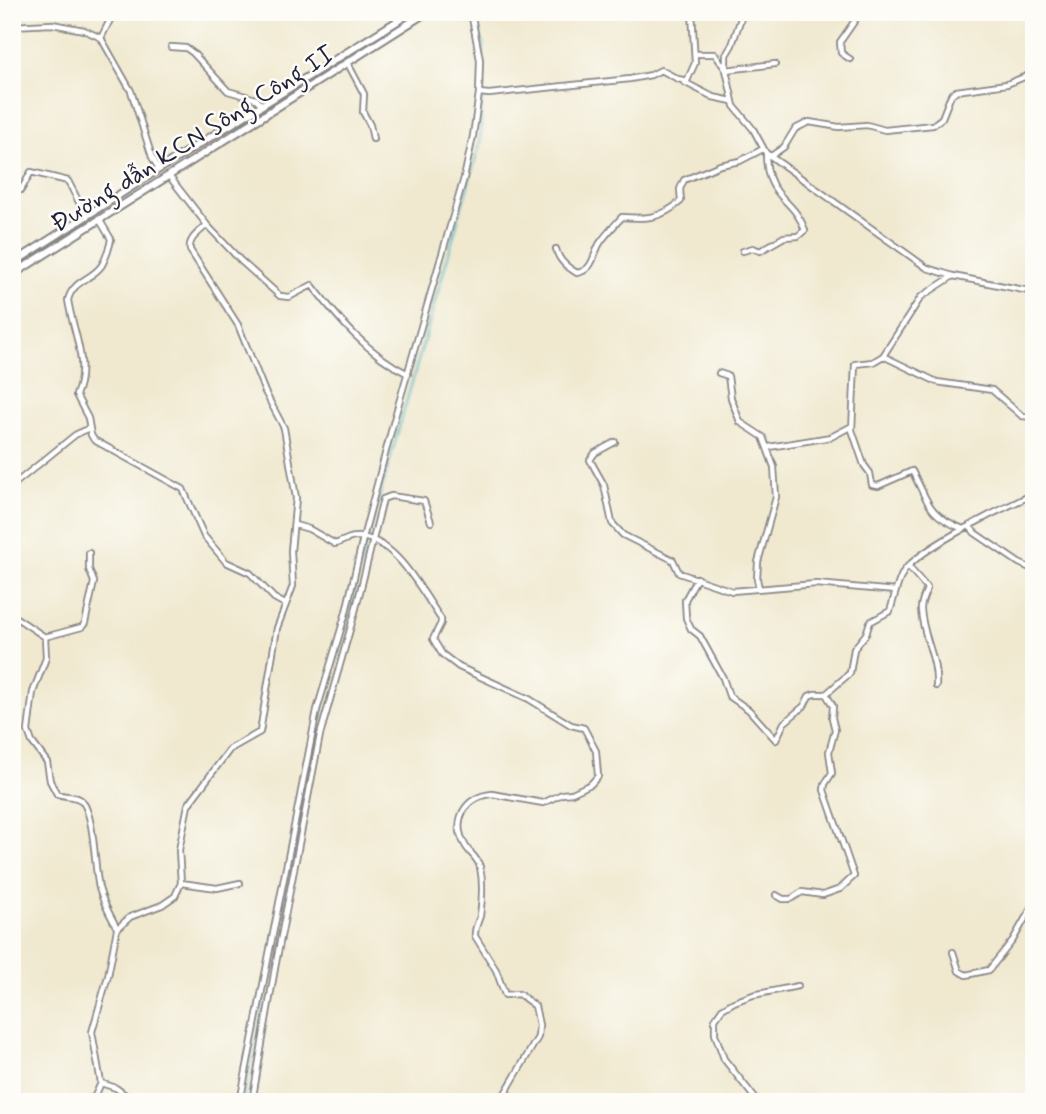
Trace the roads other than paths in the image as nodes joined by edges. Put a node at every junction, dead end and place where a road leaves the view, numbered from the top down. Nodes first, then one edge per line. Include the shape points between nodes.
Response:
1 (114, 12) edge
2 (412, 12) edge
3 (427, 12) edge
4 (471, 12) edge
5 (692, 12) edge
6 (743, 12) edge
7 (866, 12) edge
8 (12, 26) edge
9 (101, 38) junction
10 (171, 47) dead end
11 (695, 54) junction
12 (850, 59) dead end
13 (347, 62) junction
14 (775, 64) dead end
15 (726, 70) junction
16 (1034, 73) edge
17 (684, 81) junction
18 (480, 93) junction
19 (732, 101) junction
20 (262, 105) junction
21 (242, 118) junction
22 (246, 125) junction
23 (373, 139) dead end
24 (767, 153) junction
25 (159, 169) junction
26 (168, 175) junction
27 (12, 192) edge
28 (86, 216) junction
29 (99, 219) junction
30 (207, 225) junction
31 (556, 249) dead end
32 (743, 251) dead end
33 (12, 264) edge
34 (12, 275) edge
35 (953, 276) junction
36 (1034, 292) edge
37 (883, 356) junction
38 (719, 373) dead end
39 (408, 374) junction
40 (1034, 417) edge
41 (852, 426) junction
42 (89, 428) junction
43 (615, 442) dead end
44 (769, 447) junction
45 (12, 486) edge
46 (1034, 494) edge
47 (431, 522) dead end
48 (295, 525) junction
49 (970, 527) junction
50 (963, 530) junction
51 (368, 539) junction
52 (89, 553) dead end
53 (908, 566) junction
54 (1034, 570) edge
55 (697, 578) junction
56 (759, 588) junction
57 (896, 592) junction
58 (285, 604) junction
59 (12, 615) edge
60 (46, 637) junction
61 (936, 686) dead end
62 (826, 694) junction
63 (299, 800) junction
64 (308, 804) junction
65 (181, 883) junction
66 (240, 883) dead end
67 (776, 895) dead end
68 (1034, 903) edge
69 (117, 929) junction
70 (953, 952) dead end
71 (798, 986) dead end
72 (102, 1083) junction
73 (87, 1102) edge
74 (135, 1102) edge
75 (240, 1102) edge
76 (252, 1102) edge
77 (500, 1102) edge
78 (758, 1102) edge

1 - 9 street
2 - 20 street, Đường dẫn KCN Sông Công II
3 - 13 street, Đường dẫn KCN Sông Công II
4 - 18 street via 480,60
5 - 11 street
6 - 15 street via 726,55
7 - 12 street via 840,42 841,52
8 - 9 street via 52,24
9 - 25 street via 131,91
10 - 20 street via 186,48 228,91
11 - 15 street via 715,54
11 - 17 street via 694,69
13 - 22 street, Đường dẫn KCN Sông Công II
13 - 23 street via 364,94 363,112
14 - 15 street
15 - 19 street
16 - 24 street via 1007,84 956,91 942,118 933,125 890,131 809,122 795,130 784,147
17 - 18 street via 661,69 630,79
17 - 19 street via 713,97
18 - 39 street via 464,178
19 - 24 street
20 - 21 street, Đường dẫn KCN Sông Công II
21 - 22 street
21 - 25 street, Đường dẫn KCN Sông Công II
22 - 26 street, Đường dẫn KCN Sông Công II
24 - 31 street via 684,180 681,201 661,215 622,217 583,272 577,274 565,265
24 - 32 street via 773,188 804,230 760,251
24 - 35 street via 927,268
25 - 28 street, Đường dẫn KCN Sông Công II
26 - 29 street, Đường dẫn KCN Sông Công II
26 - 30 street
27 - 28 street via 21,190 31,172 68,181
28 - 33 street, Đường dẫn KCN Sông Công II
29 - 34 street, Đường dẫn KCN Sông Công II
29 - 42 street via 111,239 104,262 75,286 68,300 82,359 76,395
30 - 39 street via 280,296 289,297 312,285 362,342 384,362
30 - 48 street via 191,239 190,250 238,325 284,428 296,498
35 - 36 street
35 - 37 street via 921,297
37 - 40 street via 937,382 992,390 1022,416
37 - 41 street via 854,366
38 - 44 street via 728,376 740,422 761,434
39 - 51 street
41 - 44 street via 831,437
41 - 50 street via 872,485 912,471 928,505 941,519
42 - 45 street
42 - 58 street via 94,440 183,489 204,536 226,562 250,573
43 - 55 street via 590,460 604,485 612,523 623,535 670,558 679,573
44 - 56 street via 776,497 758,565
46 - 49 street
47 - 51 street via 424,501 387,496
48 - 51 street via 335,544 352,537
48 - 58 street via 293,586
49 - 50 street
49 - 54 street
50 - 53 street
51 - 63 street via 317,710
51 - 64 street
51 - 77 street via 384,546 419,583 441,621 433,639 442,654 571,725 583,727 597,755 598,774 570,794 543,803 484,794 470,801 461,815 463,842 480,869 475,936 505,995 521,995 535,1006 539,1024 538,1037
52 - 60 street via 94,582 85,623 77,630
53 - 57 street
53 - 61 street via 927,588 921,607
55 - 56 street via 732,591
55 - 62 street via 685,600 689,626 700,636 729,696 749,710 775,740 784,723 811,695
56 - 57 street via 816,584
57 - 62 street via 890,611 870,622 856,646 850,673
58 - 65 street via 269,665 260,732 230,749 188,805 179,850
59 - 60 street
60 - 69 street via 44,663 31,697 29,736 47,762 57,794 83,803 100,889
62 - 67 street via 833,706 835,732 829,752 832,773 824,790 854,876 840,889 823,895 802,892 791,899
63 - 64 street
63 - 75 street
64 - 76 street
65 - 66 street via 217,888
65 - 69 street via 170,902 130,917
68 - 70 street via 989,970 966,975 959,971
69 - 72 street via 92,1032
71 - 78 street via 734,1002 715,1019 724,1059
72 - 73 street
72 - 74 street

